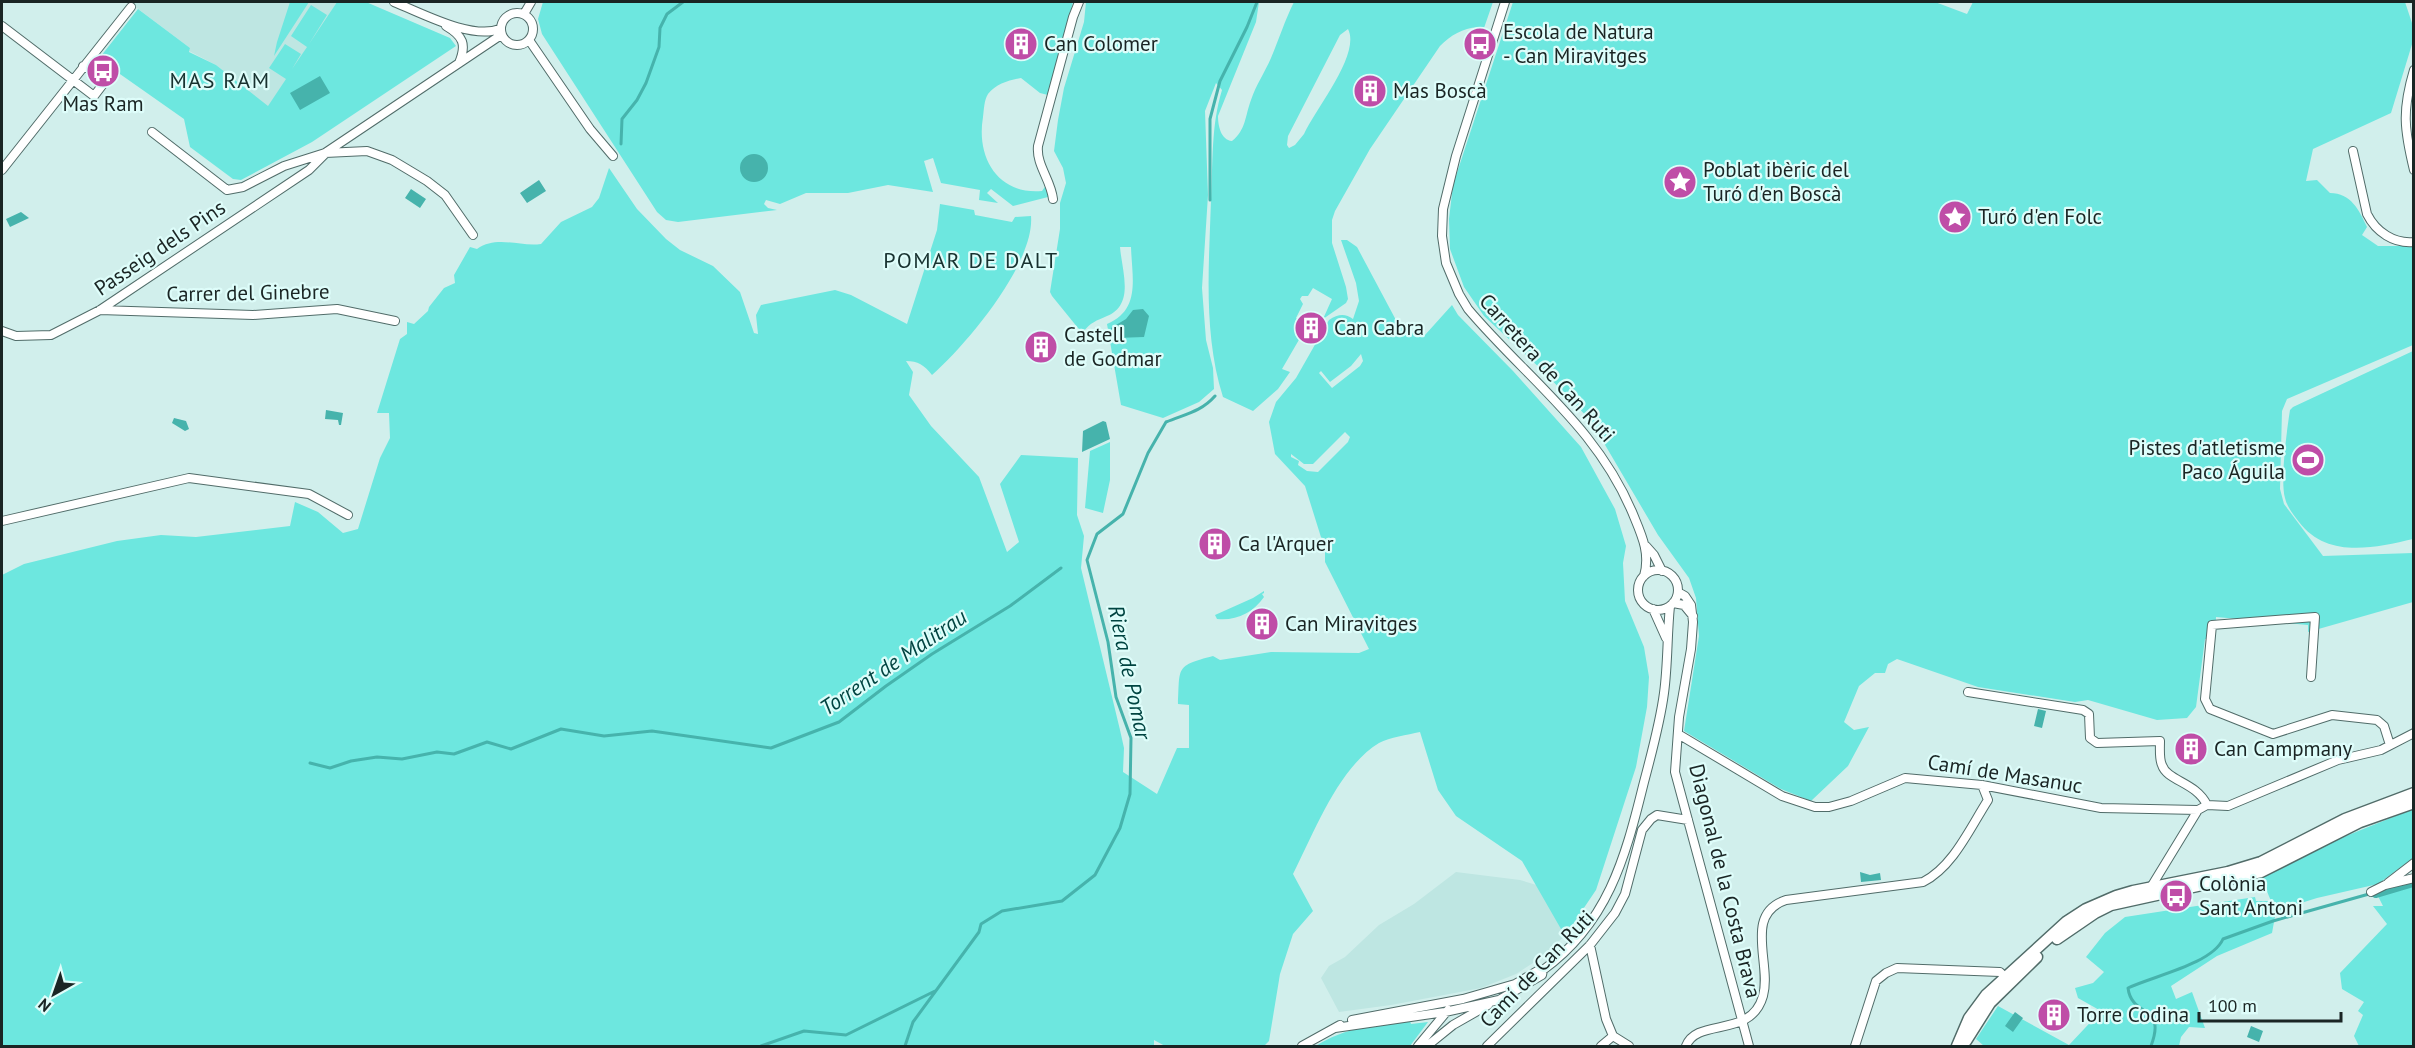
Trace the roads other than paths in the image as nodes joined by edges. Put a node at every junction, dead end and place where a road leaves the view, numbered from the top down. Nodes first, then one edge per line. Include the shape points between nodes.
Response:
1 (394, 2) edge
2 (531, 2) edge
3 (1079, 2) edge
4 (1505, 2) edge
5 (131, 7) dead end
6 (524, 14) junction
7 (430, 17) junction
8 (2, 26) edge
9 (501, 32) junction
10 (529, 40) junction
11 (459, 63) junction
12 (83, 66) junction
13 (2414, 70) edge
14 (73, 79) junction
15 (152, 132) dead end
16 (2411, 148) edge
17 (2353, 151) dead end
18 (325, 153) junction
19 (613, 156) dead end
20 (2, 170) edge
21 (2414, 170) edge
22 (1053, 199) dead end
23 (473, 235) dead end
24 (2414, 242) edge
25 (100, 310) junction
26 (395, 321) dead end
27 (2, 330) edge
28 (348, 515) dead end
29 (2, 521) edge
30 (1646, 546) junction
31 (1662, 571) junction
32 (1644, 576) junction
33 (1678, 592) junction
34 (1671, 605) junction
35 (1653, 609) junction
36 (1693, 616) junction
37 (1667, 641) junction
38 (2311, 677) dead end
39 (1968, 692) dead end
40 (2414, 733) edge
41 (1678, 734) junction
42 (2390, 745) junction
43 (1982, 785) junction
44 (2414, 793) edge
45 (2414, 803) edge
46 (2207, 805) junction
47 (2198, 810) junction
48 (1688, 820) junction
49 (2414, 863) edge
50 (2414, 878) edge
51 (2385, 885) junction
52 (2151, 887) junction
53 (2371, 892) dead end
54 (2111, 905) junction
55 (1590, 945) junction
56 (2037, 957) junction
57 (1543, 970) junction
58 (2005, 977) junction
59 (1515, 984) junction
60 (1499, 1000) junction
61 (1445, 1012) junction
62 (1743, 1022) junction
63 (1335, 1028) junction
64 (1969, 1034) junction
65 (1613, 1036) junction
66 (1302, 1047) edge
67 (1418, 1047) edge
68 (1427, 1047) edge
69 (1487, 1047) edge
70 (1601, 1047) edge
71 (1629, 1047) edge
72 (1686, 1047) edge
73 (1749, 1047) edge
74 (1855, 1047) edge
75 (1957, 1047) edge
76 (1964, 1047) edge

1 - 7 street
2 - 6 street
3 - 22 street via 1038,146 1037,155
4 - 30 street, Carretera de Can Ruti via 1448,186 1442,236 1446,262 1468,309 1559,402 1606,463
5 - 12 street
6 - 9 street via 508,15 501,24
6 - 10 street via 532,22
7 - 9 street via 468,30
7 - 11 street via 463,40
8 - 14 street
9 - 10 street via 514,45
9 - 11 street
10 - 19 street
11 - 18 street
12 - 14 street
12 - 14 street via 107,79 94,96
13 - 16 street via 2404,111
14 - 20 street
15 - 18 street via 227,190
16 - 21 street
17 - 24 street via 2372,224 2392,239
18 - 23 street via 367,151 392,160 445,195
18 - 25 street, Passeig dels Pins via 309,170
25 - 26 street, Carrer del Ginebre via 253,315 337,309
25 - 27 street, Passeig dels Pins via 51,335 16,336
28 - 29 street via 309,494 189,478
30 - 31 street, Carretera de Can Ruti
30 - 32 street, Carretera de Can Ruti
31 - 32 street
31 - 33 street via 1673,577
32 - 35 street via 1639,596 1644,605
33 - 34 street
33 - 36 street via 1691,605
34 - 35 street
34 - 36 street via 1684,606
34 - 37 street
35 - 37 street
36 - 41 street, Diagonal de la Costa Brava
37 - 57 street via 1662,710 1621,863 1588,928
38 - 42 street via 2315,617 2212,625 2205,699 2210,709 2273,734 2332,715 2377,720 2384,726
39 - 46 street via 2084,710 2089,714 2090,738 2097,743 2160,741 2165,771 2198,790
40 - 42 street
41 - 43 street, Camí de Masanuc via 1782,796 1815,807 1851,801 1905,778
41 - 48 street, Diagonal de la Costa Brava via 1675,772
42 - 46 street via 2338,760 2228,806
43 - 47 street, Camí de Masanuc via 2101,808
43 - 62 street via 1988,800 1935,876 1923,882 1775,903 1762,924 1764,994
44 - 52 street via 2345,819 2261,862
45 - 54 street via 2360,822 2261,872
46 - 47 street
47 - 52 street
48 - 55 street, Camí de Can Ruti via 1657,815 1642,830 1625,894
48 - 62 street, Diagonal de la Costa Brava
49 - 51 street
50 - 51 street
51 - 53 street
52 - 54 street via 2149,892
52 - 58 street via 2116,896 2079,914
54 - 56 street via 2063,933
55 - 65 street
55 - 69 street, Camí de Can Ruti
56 - 58 street
56 - 64 street via 1990,1003
57 - 59 street
57 - 60 street via 1542,975
58 - 64 street via 1980,1008
58 - 74 street via 2000,972 1897,968 1886,973 1876,981
58 - 75 street via 1977,1006
59 - 61 street
59 - 63 street via 1463,999 1346,1021
60 - 61 street
60 - 68 street, Camí de Can Ruti via 1453,1025
61 - 63 street
61 - 67 street, Camí de Can Ruti
62 - 72 street via 1698,1033
62 - 73 street, Diagonal de la Costa Brava
63 - 66 street
64 - 76 street
65 - 70 street
65 - 71 street

